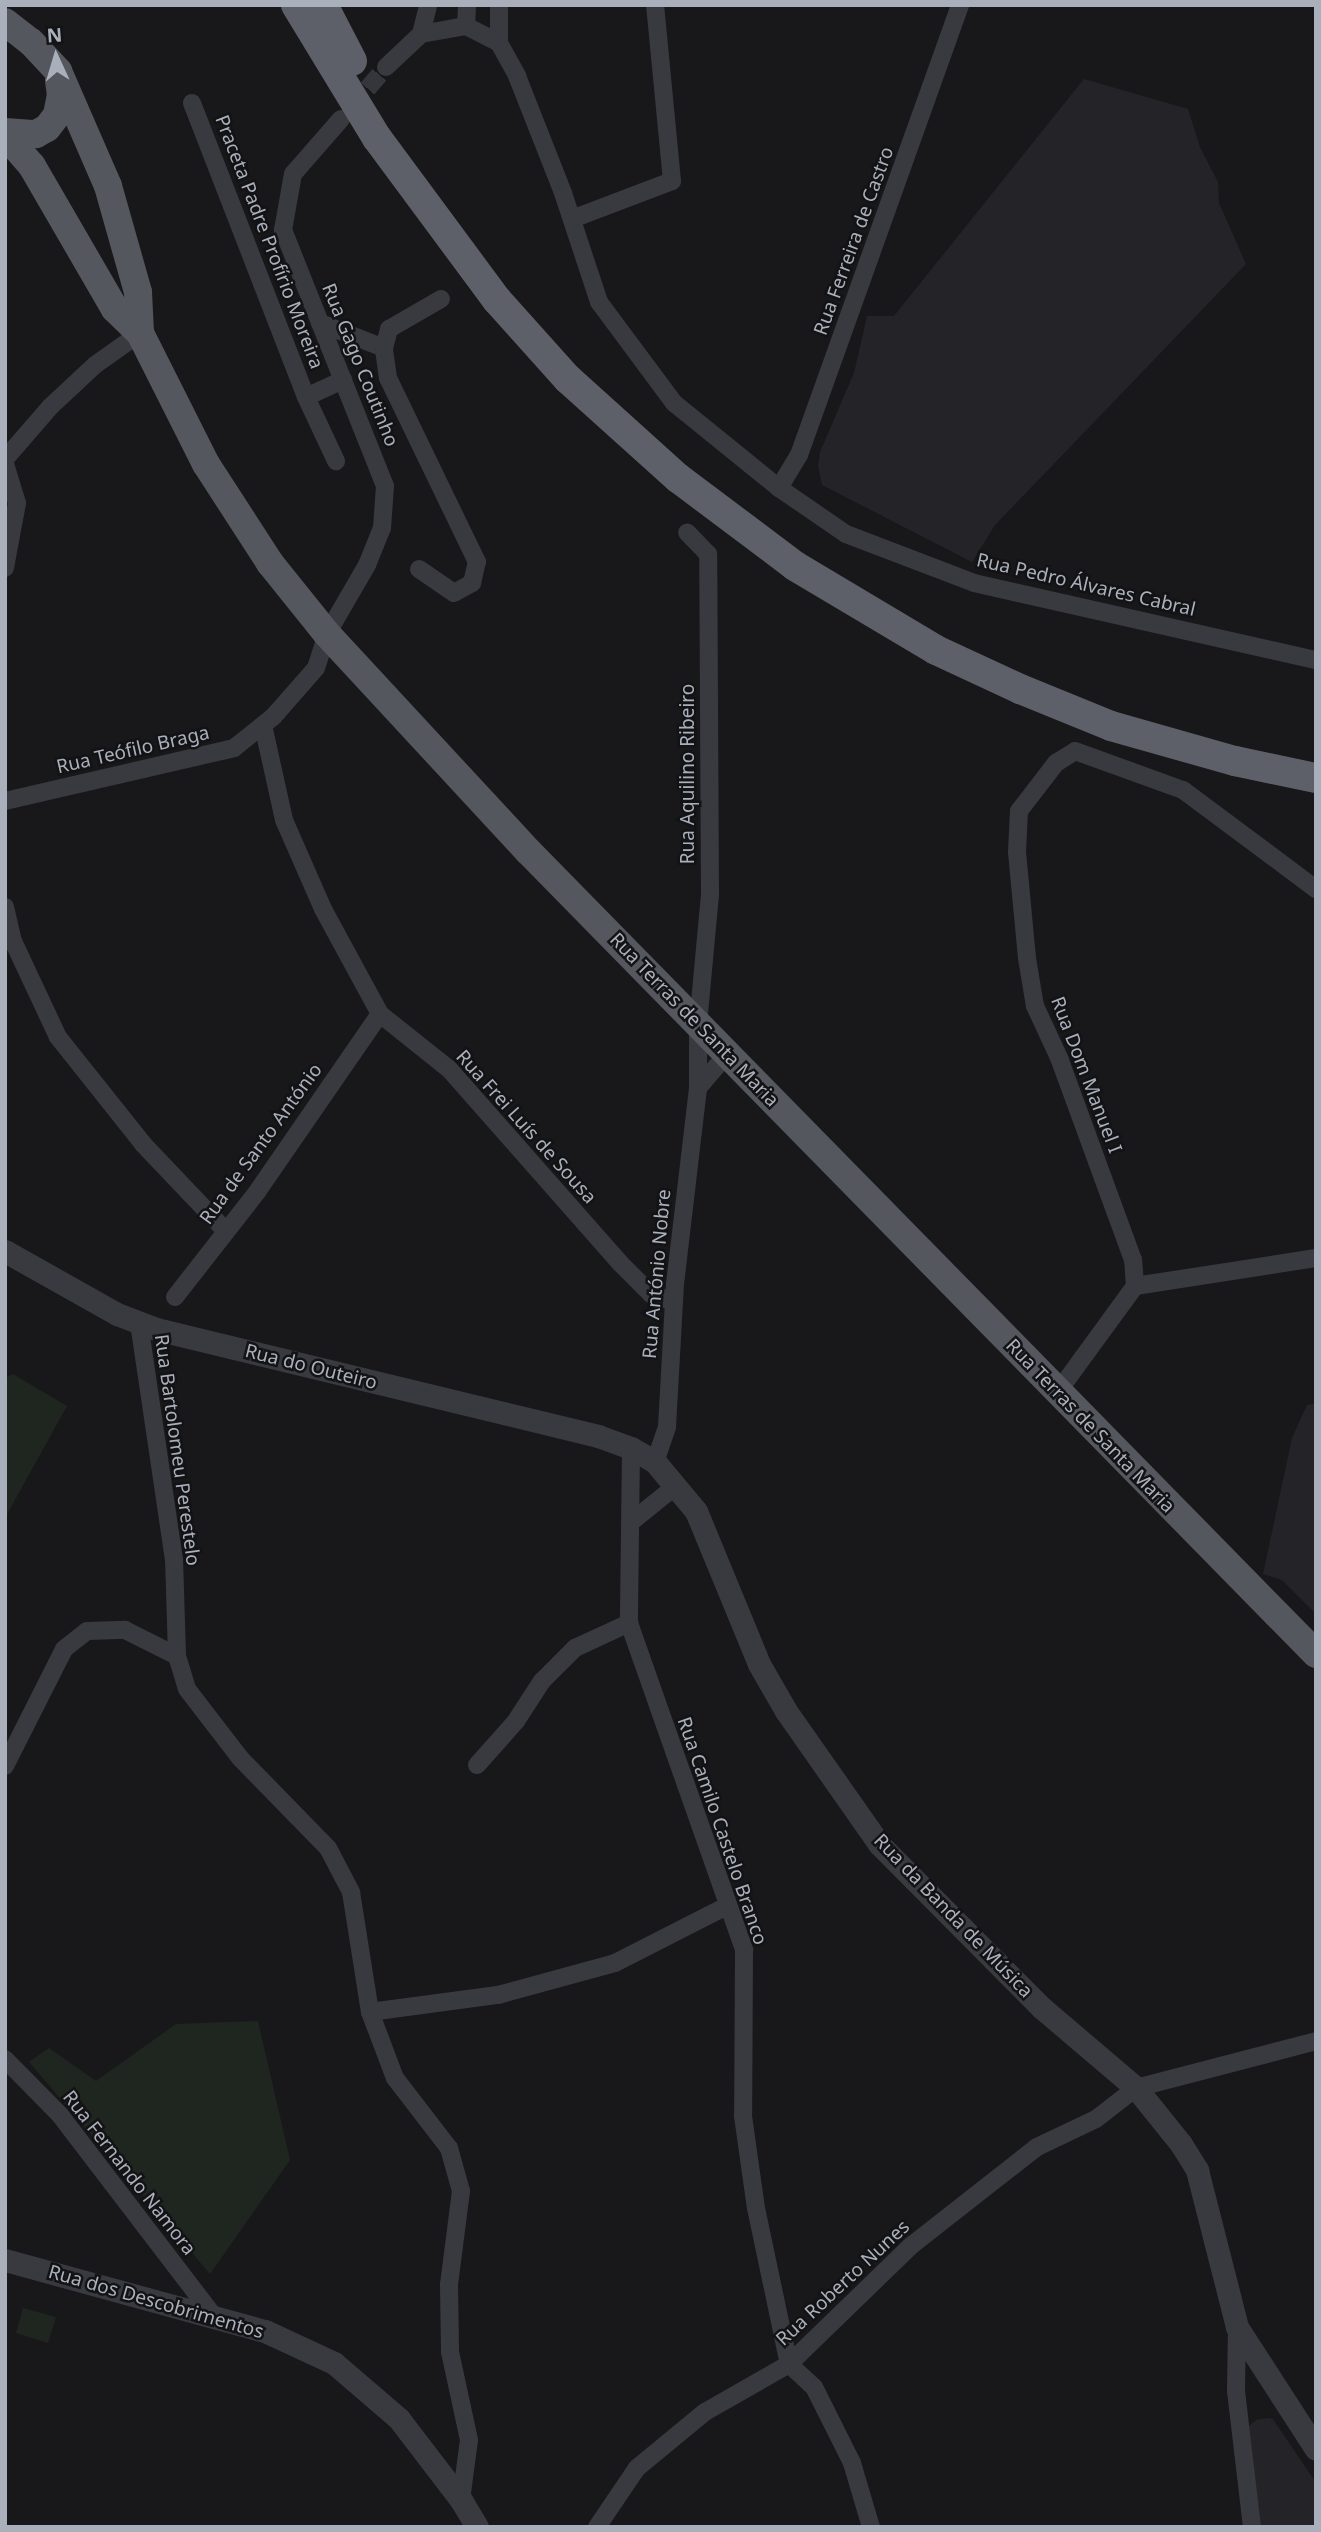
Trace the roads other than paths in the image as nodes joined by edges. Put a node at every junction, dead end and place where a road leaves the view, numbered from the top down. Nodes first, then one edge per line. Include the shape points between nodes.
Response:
1 (12, 5) edge
2 (296, 5) edge
3 (323, 5) edge
4 (428, 5) edge
5 (467, 5) edge
6 (499, 5) edge
7 (655, 5) edge
8 (960, 5) edge
9 (5, 22) edge
10 (466, 26) junction
11 (421, 34) junction
12 (499, 43) junction
13 (337, 54) junction
14 (386, 67) tunnel mouth
15 (58, 71) junction
16 (192, 103) dead end
17 (341, 119) tunnel mouth
18 (383, 133) junction
19 (5, 134) edge
20 (572, 219) junction
21 (441, 299) dead end
22 (320, 323) junction
23 (140, 333) junction
24 (384, 348) junction
25 (343, 380) junction
26 (306, 397) junction
27 (5, 461) edge
28 (335, 461) dead end
29 (779, 488) junction
30 (687, 532) dead end
31 (5, 568) edge
32 (419, 569) dead end
33 (327, 634) junction
34 (1316, 660) edge
35 (263, 725) junction
36 (1316, 761) edge
37 (1316, 778) edge
38 (5, 801) edge
39 (1316, 889) edge
40 (5, 907) edge
41 (380, 1014) junction
42 (698, 1024) junction
43 (727, 1054) junction
44 (698, 1088) junction
45 (225, 1230) junction
46 (5, 1251) edge
47 (1316, 1258) edge
48 (1135, 1286) junction
49 (175, 1297) dead end
50 (674, 1302) junction
51 (139, 1323) junction
52 (1057, 1393) junction
53 (631, 1448) junction
54 (655, 1462) junction
55 (677, 1485) junction
56 (631, 1522) junction
57 (629, 1623) junction
58 (1316, 1654) edge
59 (177, 1656) junction
60 (477, 1765) dead end
61 (5, 1766) edge
62 (727, 1906) junction
63 (370, 2012) junction
64 (1316, 2041) edge
65 (5, 2059) edge
66 (1136, 2088) junction
67 (5, 2260) edge
68 (215, 2318) junction
69 (1237, 2327) junction
70 (789, 2364) junction
71 (1315, 2447) edge
72 (461, 2500) junction
73 (477, 2527) edge
74 (597, 2527) edge
75 (870, 2527) edge
76 (1252, 2527) edge

1 - 9 street
2 - 13 highway
3 - 13 highway
4 - 11 street
5 - 10 street
6 - 12 street
7 - 20 street via 672,181
8 - 29 street, Rua Ferreira de Castro via 799,455
9 - 15 main road
10 - 11 street
10 - 12 street
11 - 14 street
12 - 20 street, Rua Pedro Álvares Cabral via 517,76
13 - 18 highway
15 - 19 main road via 61,95 57,115 47,128 36,134
15 - 23 main road via 108,186 138,292
16 - 26 street, Praceta Padre Profírio Moreira
17 - 22 street, Rua Gago Coutinho via 293,174 283,230
18 - 36 highway via 505,291 578,369 688,467 804,551 944,636 1026,674 1239,746
18 - 37 highway via 497,300 568,379 678,478 795,566 936,650 1020,689 1111,726
19 - 23 main road via 32,166 114,309
20 - 29 street, Rua Pedro Álvares Cabral via 599,302 674,403
21 - 24 street via 389,329
22 - 24 street
22 - 25 street, Rua Gago Coutinho
23 - 27 street via 95,365 50,407
23 - 33 main road, Rua Terras de Santa Maria via 206,464 270,563
24 - 32 street via 388,378 477,562 472,583 454,593
25 - 26 street, Praceta Padre Profírio Moreira
25 - 33 street, Rua Gago Coutinho via 385,486 382,528 367,565
26 - 28 street, Praceta Padre Profírio Moreira
27 - 31 street via 17,503
29 - 34 street, Rua Pedro Álvares Cabral via 846,534 974,583
30 - 42 street, Rua Aquilino Ribeiro via 708,554 710,895
33 - 35 street via 316,668
33 - 42 main road, Rua Terras de Santa Maria via 528,851
35 - 38 street, Rua Teófilo Braga via 234,748
35 - 41 street, Rua Frei Luís de Sousa via 284,820 323,909
39 - 48 street, Rua Dom Manuel I via 1183,790 1075,751 1056,763 1019,811 1017,852 1035,1006 1060,1059 1133,1260
40 - 45 street via 13,941 58,1037 143,1144
41 - 45 street, Rua de Santo António via 257,1192
41 - 50 street, Rua Frei Luís de Sousa via 449,1069 651,1294
42 - 43 main road, Rua Terras de Santa Maria
42 - 44 street, Rua António Nobre
43 - 44 street
43 - 52 main road, Rua Terras de Santa Maria
44 - 50 street, Rua António Nobre
45 - 49 street, Rua de Santo António
46 - 51 street, Rua do Outeiro
47 - 48 street
48 - 52 street
50 - 54 street, Rua António Nobre via 667,1427
51 - 53 street, Rua do Outeiro via 598,1436
51 - 59 street, Rua Bartolomeu Perestelo via 174,1559
52 - 58 main road, Rua Terras de Santa Maria
53 - 54 street, Rua do Outeiro
53 - 56 street, Rua Camilo Castelo Branco
54 - 55 street, Rua da Banda de Música
55 - 56 street
55 - 66 street, Rua da Banda de Música via 696,1511 759,1664 786,1711 879,1844 1042,2008
56 - 57 street, Rua Camilo Castelo Branco
57 - 60 street via 575,1648 542,1681 516,1721
57 - 62 street, Rua Camilo Castelo Branco
59 - 61 street via 125,1630 87,1631 64,1650
59 - 63 street, Rua Bartolomeu Perestelo via 187,1689 241,1759 328,1848 351,1892
62 - 63 street via 615,1963 498,1996
62 - 70 street, Rua Camilo Castelo Branco via 744,1950 743,2116 756,2207
63 - 72 street, Rua Bartolomeu Perestelo via 395,2078 449,2148 461,2191 449,2286 450,2352 470,2440
64 - 66 street
65 - 68 street, Rua Fernando Namora via 60,2115
66 - 69 street, Rua da Banda de Música via 1197,2170
66 - 70 street, Rua Roberto Nunes via 1096,2119 1037,2147 912,2245
67 - 68 street, Rua dos Descobrimentos
68 - 72 street, Rua dos Descobrimentos via 265,2331 334,2363 399,2418
69 - 71 street, Rua da Banda de Música
69 - 76 street via 1236,2391
70 - 74 street, Rua Roberto Nunes via 705,2412 636,2468
70 - 75 street via 814,2387 852,2463
72 - 73 street, Rua dos Descobrimentos

